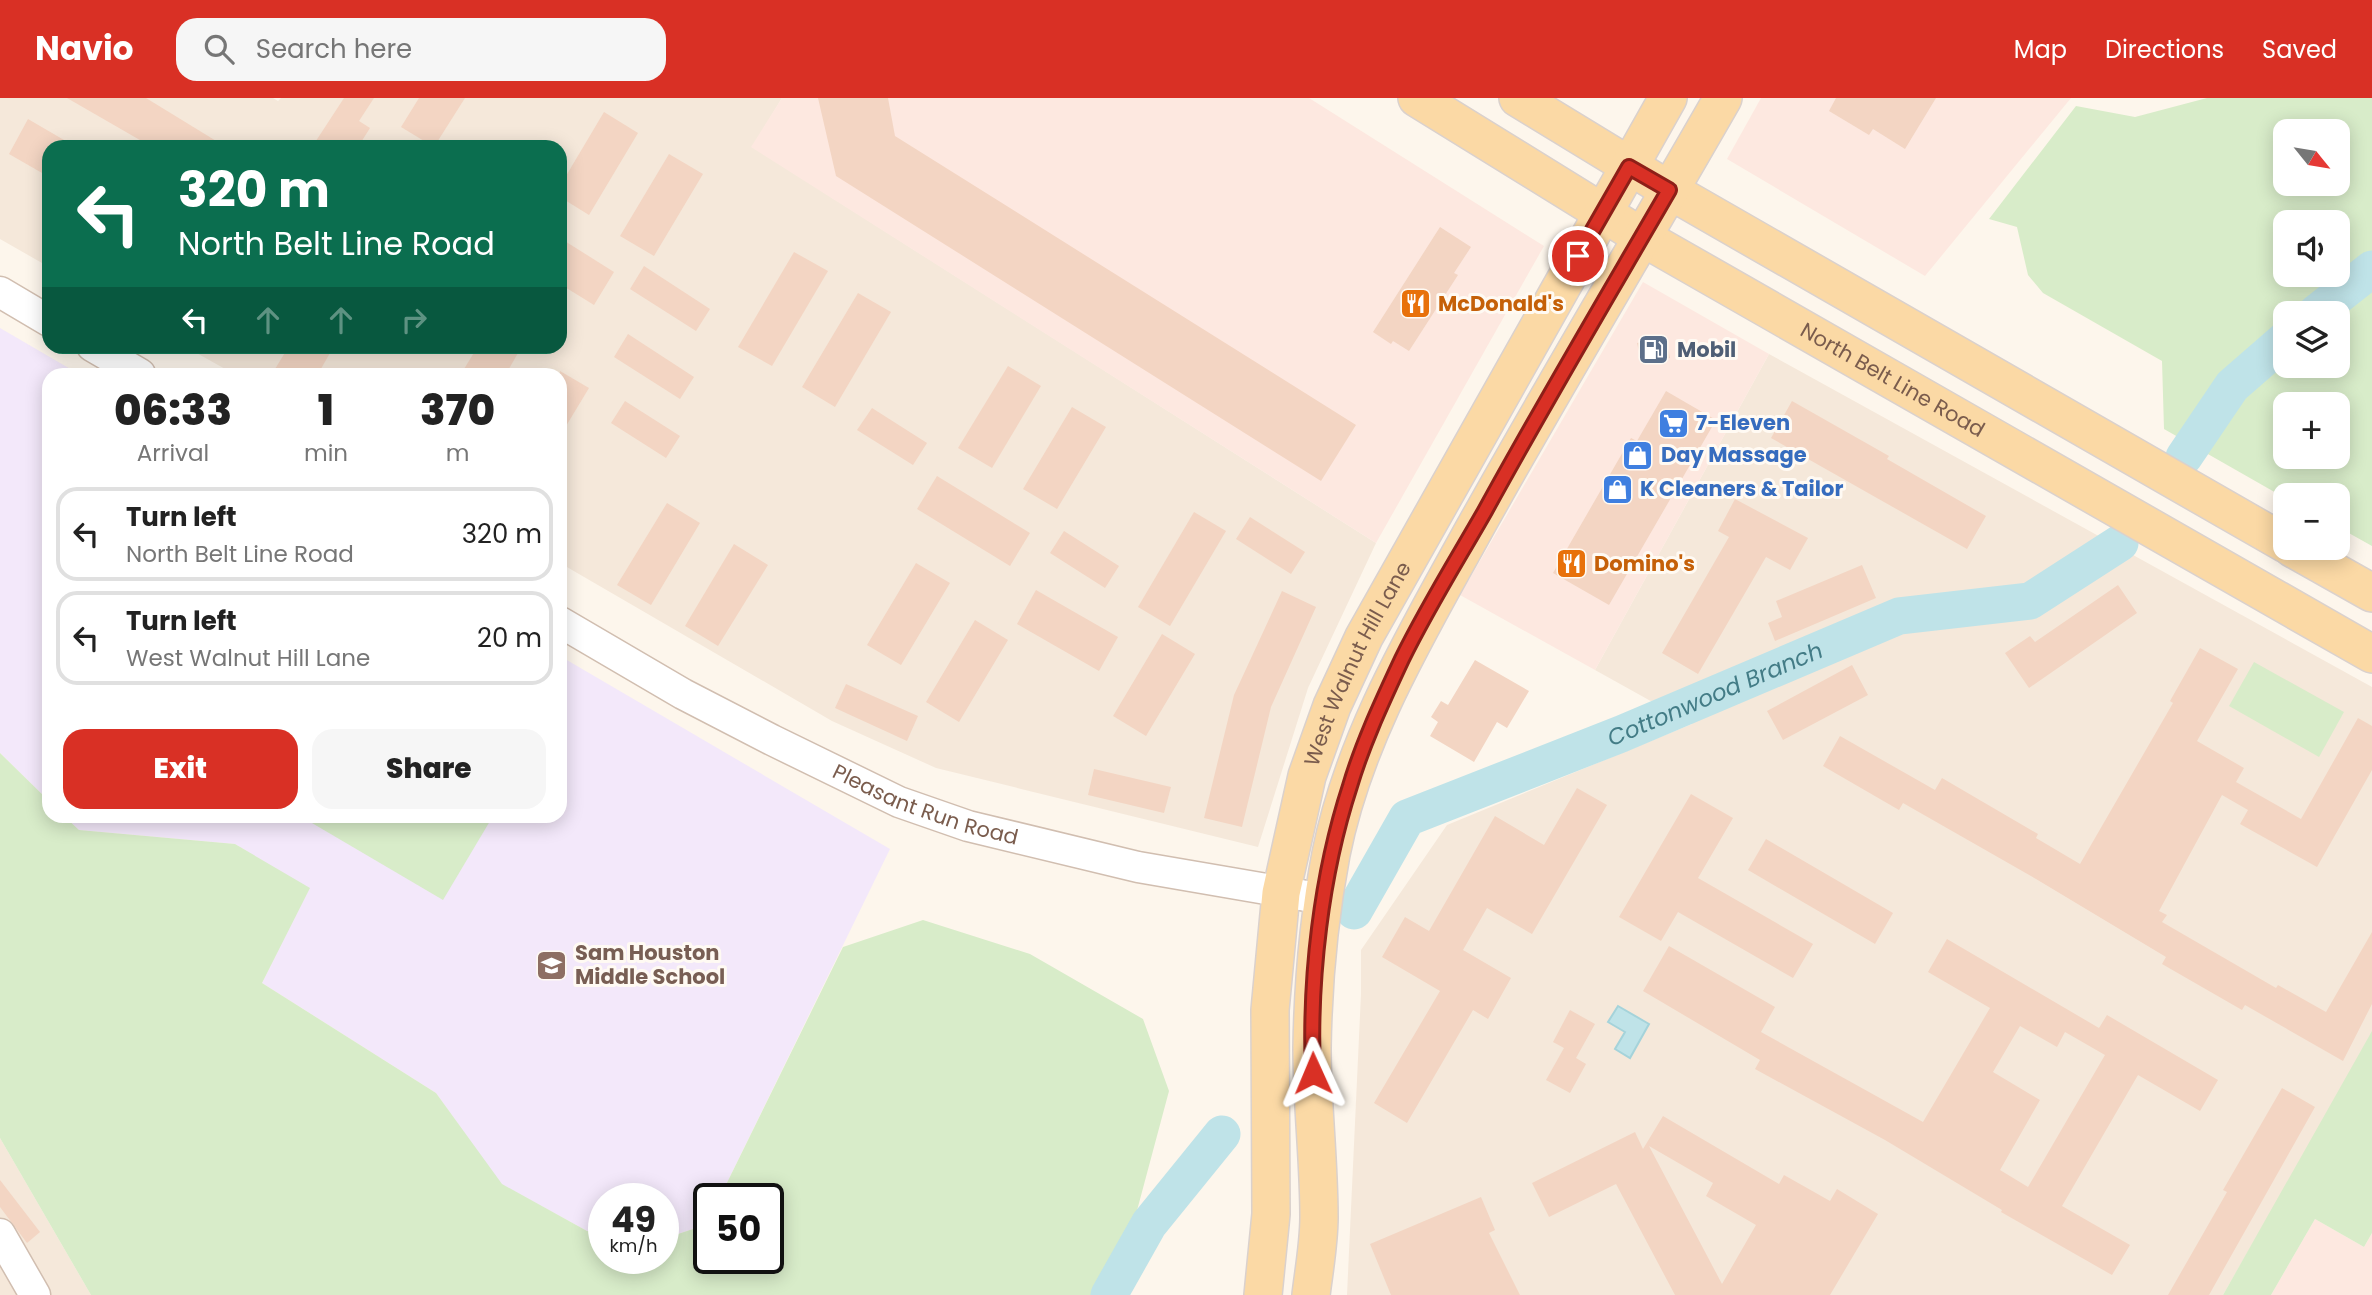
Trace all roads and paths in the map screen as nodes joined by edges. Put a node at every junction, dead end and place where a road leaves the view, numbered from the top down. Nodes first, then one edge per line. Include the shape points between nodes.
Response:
1 (1417, 98) edge
2 (1518, 98) edge
3 (1668, 98) edge
4 (1723, 98) edge
5 (1629, 167) junction
6 (1669, 190) junction
7 (1602, 213) junction
8 (1642, 237) junction
9 (0, 292) edge
10 (42, 317) edge
11 (106, 354) edge
12 (130, 368) edge
13 (2103, 439) junction
14 (2077, 484) junction
15 (1422, 534) junction
16 (2273, 537) edge
17 (1461, 554) junction
18 (2313, 560) edge
19 (2372, 593) edge
20 (567, 626) edge
21 (2372, 654) edge
22 (1281, 893) junction
23 (1324, 900) junction
24 (1272, 1165) junction
25 (1317, 1168) junction
26 (1271, 1214) junction
27 (1320, 1221) junction
28 (0, 1234) edge
29 (35, 1295) edge
30 (1264, 1295) edge
31 (1311, 1295) edge

1 - 7 main road, North Belt Line Road
2 - 5 main road
3 - 5 main road, West Walnut Hill Lane
4 - 6 main road, West Walnut Hill Lane
5 - 6 main road
5 - 7 main road, West Walnut Hill Lane
6 - 8 main road, West Walnut Hill Lane
6 - 13 main road
7 - 8 main road, North Belt Line Road
7 - 15 main road, West Walnut Hill Lane
8 - 14 main road, North Belt Line Road
8 - 17 main road, West Walnut Hill Lane
9 - 10 street
11 - 12 street
13 - 14 main road
13 - 16 main road
14 - 21 main road, North Belt Line Road
15 - 17 main road
15 - 22 main road, West Walnut Hill Lane via 1364,637 1332,706 1307,776
17 - 23 main road, West Walnut Hill Lane via 1373,723 1350,785
18 - 19 main road
20 - 22 street, Pleasant Run Road via 683,694 900,802 968,826 1138,867
22 - 23 street, Pleasant Run Road
22 - 24 main road, West Walnut Hill Lane via 1270,1010
23 - 25 main road, West Walnut Hill Lane via 1312,1049
24 - 25 main road
24 - 26 main road, West Walnut Hill Lane
25 - 27 main road, West Walnut Hill Lane
26 - 27 main road
26 - 30 main road, West Walnut Hill Lane
27 - 31 main road, West Walnut Hill Lane
28 - 29 street

